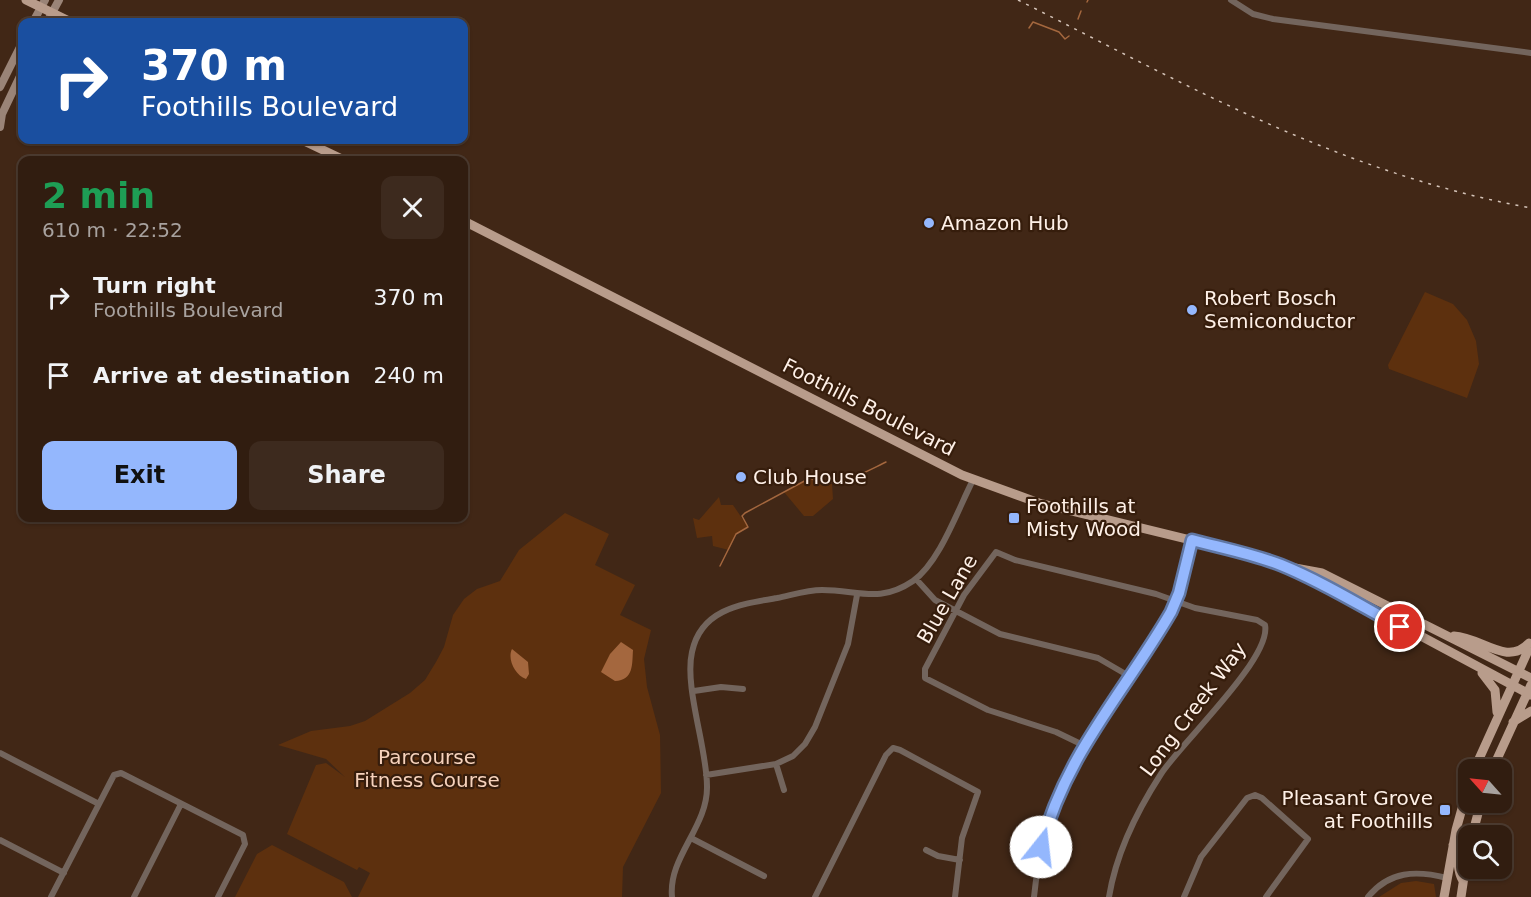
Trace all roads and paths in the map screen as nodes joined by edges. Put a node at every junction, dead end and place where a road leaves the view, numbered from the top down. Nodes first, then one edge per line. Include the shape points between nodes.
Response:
1 (26, 0) edge
2 (59, 0) edge
3 (1231, 0) edge
4 (43, 4) edge
5 (52, 13) junction
6 (35, 18) edge
7 (49, 18) edge
8 (62, 18) edge
9 (18, 51) edge
10 (1531, 53) edge
11 (18, 80) edge
12 (0, 87) edge
13 (0, 128) edge
14 (0, 137) edge
15 (310, 144) edge
16 (336, 156) edge
17 (468, 223) edge
18 (973, 480) junction
19 (1192, 540) junction
20 (1281, 565) junction
21 (916, 579) junction
22 (1335, 590) junction
23 (857, 595) junction
24 (1370, 596) junction
25 (1177, 601) junction
26 (1390, 607) junction
27 (1364, 608) junction
28 (955, 611) junction
29 (1449, 635) junction
30 (1531, 643) edge
31 (1474, 666) junction
32 (1517, 671) junction
33 (1129, 676) junction
34 (1531, 678) edge
35 (1511, 686) junction
36 (743, 689) dead end
37 (694, 691) junction
38 (1530, 691) edge
39 (1531, 711) edge
40 (1497, 715) junction
41 (1513, 722) junction
42 (1083, 746) junction
43 (0, 753) edge
44 (1479, 759) edge
45 (1497, 759) edge
46 (776, 764) junction
47 (706, 775) junction
48 (784, 790) dead end
49 (99, 804) junction
50 (181, 804) junction
51 (1461, 813) edge
52 (691, 838) junction
53 (0, 840) edge
54 (1453, 845) junction
55 (926, 850) dead end
56 (960, 860) junction
57 (64, 873) junction
58 (764, 876) dead end
59 (1447, 878) junction
60 (1463, 881) joint
61 (51, 897) edge
62 (134, 897) edge
63 (218, 897) edge
64 (672, 897) edge
65 (815, 897) edge
66 (956, 897) edge
67 (1034, 897) edge
68 (1109, 897) edge
69 (1184, 897) edge
70 (1266, 897) edge
71 (1368, 897) edge
72 (1444, 897) edge
73 (1450, 897) edge
74 (1461, 897) edge

1 - 4 main road
2 - 5 street
3 - 10 street via 1253,15 1273,19
4 - 5 main road
4 - 6 street
5 - 7 street
5 - 8 main road
9 - 12 street
11 - 13 street via 2,114
13 - 14 street
15 - 16 main road
17 - 18 main road, Foothills Boulevard
18 - 19 main road, Foothills Boulevard via 1039,503
18 - 21 street via 931,562
19 - 20 main road, Foothills Boulevard
19 - 25 street
20 - 22 main road, Foothills Boulevard
20 - 24 main road, Foothills Boulevard via 1322,573
21 - 23 street via 890,592
21 - 28 street via 935,600
22 - 24 street via 1364,599
22 - 27 main road, Foothills Boulevard
23 - 37 street via 818,590 720,612 703,627 693,646
23 - 46 street via 851,635 810,736 800,750
24 - 26 main road, Foothills Boulevard
25 - 28 street, Blue Lane via 996,552
25 - 33 street
25 - 68 street, Long Creek Way via 1257,621 1265,626 1266,633 1256,659 1160,776 1118,859
26 - 27 street via 1372,603
26 - 29 main road, Foothills Boulevard
27 - 31 main road, Foothills Boulevard
28 - 33 street via 1006,637 1098,658
28 - 42 street, Blue Lane via 925,669 925,678 980,706 1056,732
29 - 30 main road via 1466,637 1508,654 1520,652
29 - 32 main road, Foothills Boulevard
30 - 32 main road
31 - 35 main road, Foothills Boulevard
31 - 40 main road via 1492,684
32 - 34 main road, Foothills Boulevard
32 - 35 main road
33 - 42 street
35 - 38 main road, Foothills Boulevard
35 - 40 main road
36 - 37 street
37 - 47 street
38 - 41 main road
39 - 41 main road
40 - 44 main road
41 - 45 main road
42 - 67 street via 1049,821 1037,866
43 - 49 street
46 - 47 street
46 - 48 street
47 - 52 street via 705,805
49 - 50 street via 114,775 121,773
49 - 57 street
50 - 62 street
50 - 63 street via 243,835 245,844
51 - 54 main road
52 - 58 street
52 - 64 street via 674,875
53 - 57 street
54 - 59 main road
54 - 60 main road via 1459,854 1456,870
55 - 56 street
56 - 65 street via 966,821 978,792 893,748
56 - 66 street
57 - 61 street
59 - 71 street via 1403,874 1384,881
59 - 72 main road
59 - 73 main road via 1452,887
60 - 74 main road
69 - 70 street via 1201,857 1248,798 1255,795 1308,839

